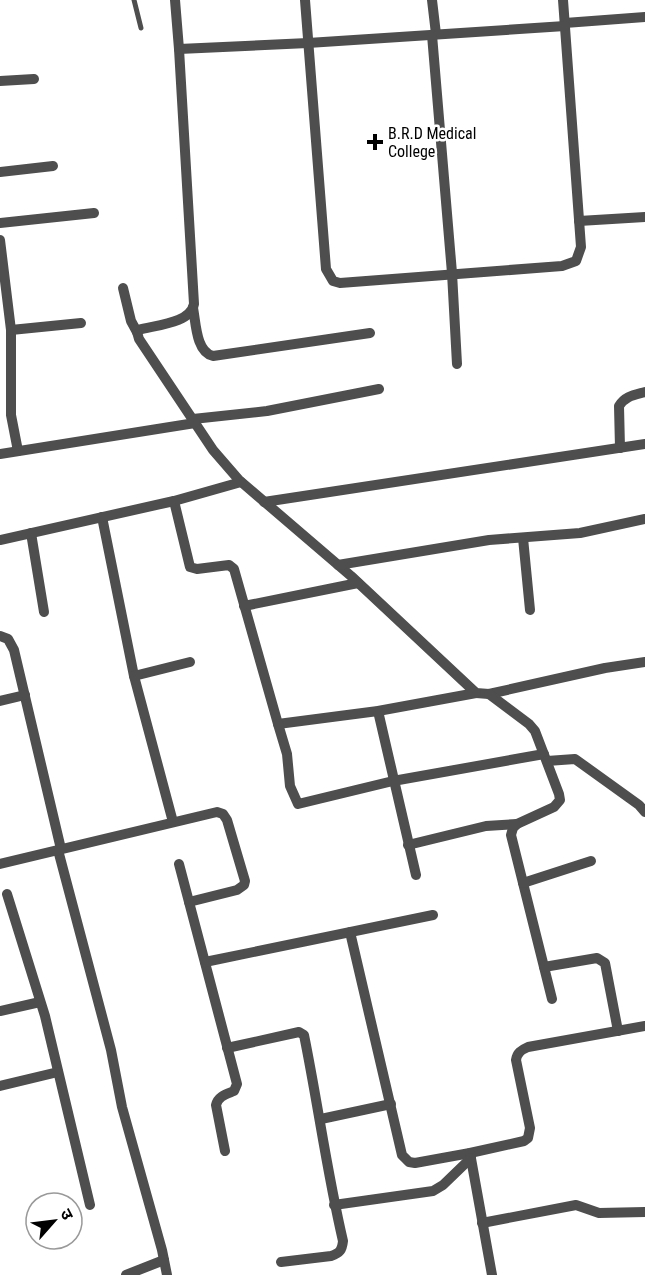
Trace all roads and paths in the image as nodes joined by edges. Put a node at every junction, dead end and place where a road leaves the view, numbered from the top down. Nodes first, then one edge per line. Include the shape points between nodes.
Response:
1 (134, 0) edge
2 (175, 0) edge
3 (305, 0) edge
4 (432, 0) edge
5 (564, 0) edge
6 (645, 17) edge
7 (565, 25) junction
8 (141, 28) dead end
9 (434, 35) junction
10 (308, 43) junction
11 (179, 49) junction
12 (34, 79) dead end
13 (0, 81) edge
14 (53, 166) dead end
15 (0, 172) edge
16 (94, 213) dead end
17 (645, 217) edge
18 (579, 221) junction
19 (0, 223) edge
20 (0, 240) edge
21 (452, 273) junction
22 (123, 288) dead end
23 (193, 308) junction
24 (81, 323) dead end
25 (11, 330) junction
26 (137, 332) junction
27 (370, 333) dead end
28 (457, 364) dead end
29 (379, 388) dead end
30 (645, 392) edge
31 (194, 421) junction
32 (645, 444) edge
33 (620, 448) junction
34 (18, 451) junction
35 (0, 454) edge
36 (241, 482) junction
37 (174, 501) junction
38 (264, 502) junction
39 (102, 517) junction
40 (645, 519) edge
41 (31, 533) junction
42 (523, 538) junction
43 (0, 540) edge
44 (338, 565) junction
45 (358, 583) junction
46 (244, 606) junction
47 (530, 610) dead end
48 (44, 612) dead end
49 (0, 636) edge
50 (190, 662) dead end
51 (645, 662) edge
52 (134, 676) junction
53 (476, 693) junction
54 (489, 694) junction
55 (25, 695) junction
56 (0, 701) edge
57 (378, 711) junction
58 (278, 724) junction
59 (546, 757) junction
60 (393, 781) junction
61 (645, 812) edge
62 (173, 822) junction
63 (517, 824) junction
64 (408, 845) junction
65 (60, 849) junction
66 (591, 861) dead end
67 (0, 864) edge
68 (179, 864) dead end
69 (416, 875) dead end
70 (523, 883) junction
71 (8, 894) dead end
72 (189, 902) junction
73 (433, 915) dead end
74 (350, 932) junction
75 (205, 962) junction
76 (544, 967) junction
77 (552, 999) dead end
78 (40, 1002) junction
79 (0, 1011) edge
80 (645, 1026) edge
81 (618, 1031) junction
82 (227, 1048) junction
83 (58, 1072) junction
84 (0, 1086) edge
85 (391, 1104) junction
86 (321, 1119) junction
87 (225, 1151) dead end
88 (470, 1156) junction
89 (334, 1204) junction
90 (90, 1205) dead end
91 (645, 1212) edge
92 (482, 1223) junction
93 (164, 1260) junction
94 (281, 1262) dead end
95 (126, 1275) edge
96 (167, 1275) edge
97 (492, 1275) edge

1 - 8 lane
2 - 11 street
3 - 10 street
4 - 9 street
5 - 7 street
6 - 7 street
7 - 9 street
7 - 18 street
9 - 10 street
9 - 21 street
10 - 11 street
10 - 21 street via 328,276 340,283
11 - 23 street
12 - 13 street
14 - 15 street
16 - 19 street
17 - 18 street
18 - 21 street via 580,256 569,265
20 - 25 street
21 - 28 street
22 - 26 street
23 - 26 street via 185,318
23 - 27 street via 200,345 207,355 213,356
24 - 25 street
25 - 34 street via 11,416
26 - 31 street
29 - 31 street
30 - 33 street via 630,396 619,406
31 - 34 street
31 - 36 street
32 - 33 street
33 - 38 street
34 - 35 street
36 - 37 street
36 - 38 street
37 - 39 street
37 - 46 street via 190,567 232,567
38 - 44 street
39 - 41 street
39 - 52 street
40 - 42 street via 589,531
41 - 43 street
41 - 48 street
42 - 44 street
42 - 47 street
44 - 45 street
45 - 46 street
45 - 53 street
46 - 58 street
49 - 55 street via 12,644
50 - 52 street
51 - 54 street
52 - 62 street
53 - 54 street
53 - 57 street
54 - 59 street via 529,724
55 - 56 street
55 - 65 street
57 - 58 street
57 - 60 street
58 - 60 street via 287,754 290,786 298,804
59 - 60 street
59 - 61 street via 575,759
59 - 63 street via 560,800 554,807
60 - 64 street
62 - 65 street
62 - 72 street via 211,812 223,814 245,881 237,890
63 - 64 street via 486,826
63 - 70 street via 511,835
64 - 69 street
65 - 67 street
65 - 93 street via 122,1107
66 - 70 street
68 - 72 street
70 - 76 street
71 - 78 street
72 - 75 street
73 - 74 street
74 - 75 street
74 - 85 street
75 - 82 street
76 - 77 street
76 - 81 street via 602,959
78 - 79 street
78 - 83 street
80 - 81 street
81 - 88 street via 522,1049 516,1060 530,1128 528,1137
82 - 86 street via 302,1033
82 - 87 street via 237,1084 216,1105
83 - 84 street
83 - 90 street
85 - 86 street
85 - 88 street via 402,1155 409,1162
86 - 89 street
88 - 89 street via 433,1191
88 - 92 street
89 - 94 street via 343,1240 339,1253
91 - 92 street via 599,1213 576,1205
92 - 97 street
93 - 95 street
93 - 96 street

